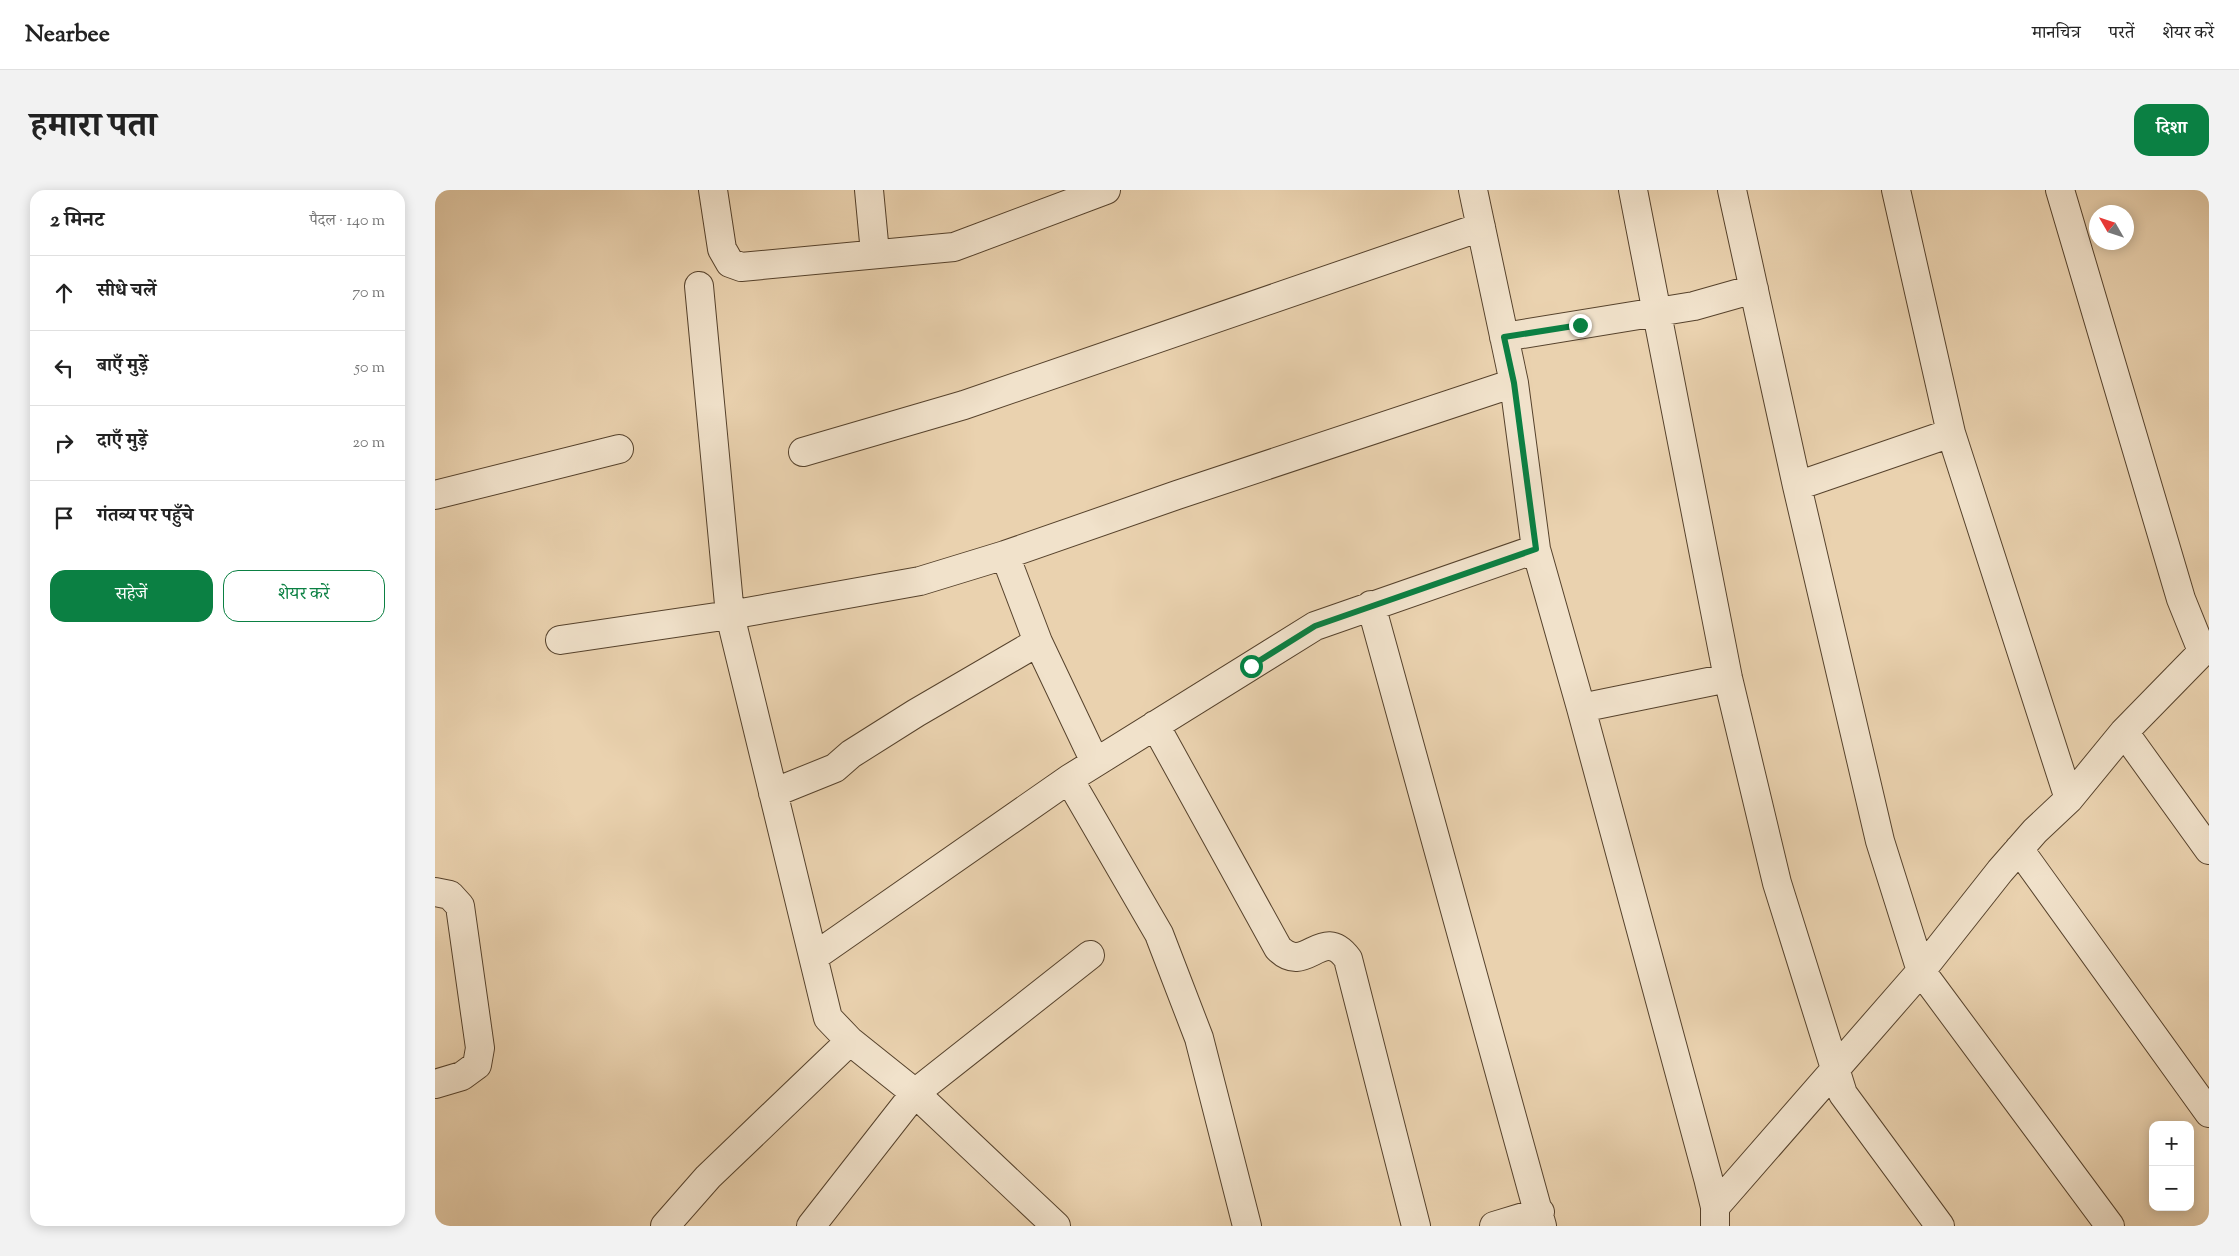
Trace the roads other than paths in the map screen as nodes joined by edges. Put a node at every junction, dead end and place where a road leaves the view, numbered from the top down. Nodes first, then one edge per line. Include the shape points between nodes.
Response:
1 (713, 190) edge
2 (869, 190) edge
3 (1107, 190) edge
4 (1473, 190) edge
5 (1633, 190) edge
6 (1732, 190) edge
7 (1896, 190) edge
8 (2060, 190) edge
9 (1481, 227) junction
10 (875, 253) junction
11 (699, 286) dead end
12 (1754, 289) junction
13 (1655, 312) junction
14 (1504, 337) junction
15 (1514, 383) junction
16 (1951, 433) junction
17 (619, 449) dead end
18 (803, 452) dead end
19 (1797, 486) junction
20 (435, 495) edge
21 (1536, 549) junction
22 (1005, 555) junction
23 (1371, 605) junction
24 (730, 615) junction
25 (560, 640) dead end
26 (1038, 642) junction
27 (2206, 648) edge
28 (1728, 678) junction
29 (1581, 708) junction
30 (1155, 725) junction
31 (2124, 732) junction
32 (1095, 762) junction
33 (1069, 778) junction
34 (773, 792) junction
35 (2069, 800) junction
36 (2019, 849) junction
37 (2209, 850) edge
38 (435, 892) edge
39 (1090, 955) dead end
40 (815, 956) junction
41 (1921, 971) junction
42 (850, 1041) junction
43 (1834, 1068) junction
44 (435, 1084) edge
45 (915, 1093) junction
46 (2209, 1113) edge
47 (1541, 1219) edge
48 (824, 1221) edge
49 (1716, 1221) edge
50 (665, 1226) edge
51 (1056, 1226) edge
52 (1247, 1226) edge
53 (1416, 1226) edge
54 (1494, 1226) edge
55 (1940, 1226) edge
56 (2110, 1226) edge

1 - 10 street via 722,249 730,263 741,267
2 - 10 street
3 - 10 street via 954,247
4 - 9 street
5 - 13 street
6 - 12 street
7 - 16 street
8 - 27 street via 2181,599
9 - 14 street
9 - 18 street via 963,405
11 - 24 street
12 - 13 street via 1694,306
12 - 19 street
13 - 14 street
13 - 28 street
14 - 15 street
15 - 21 street
15 - 22 street
16 - 19 street
16 - 35 street
17 - 20 street
19 - 41 street via 1880,841
21 - 23 street
21 - 29 street
22 - 24 street via 920,581
22 - 26 street
23 - 30 street via 1315,626
23 - 47 street
24 - 25 street
24 - 34 street
26 - 32 street
26 - 34 street via 916,713 851,754 835,768
27 - 31 street
28 - 29 street
28 - 43 street via 1777,883
29 - 49 street
30 - 32 street
30 - 53 street via 1278,948 1286,956 1297,958 1329,944 1340,948 1348,959
31 - 35 street
31 - 37 street
32 - 33 street
33 - 40 street
33 - 52 street via 1159,934 1199,1038
34 - 40 street
35 - 36 street
36 - 41 street
36 - 46 street
38 - 44 street via 450,895 460,906 480,1048 477,1065 461,1076
39 - 45 street
40 - 42 street via 828,1018
41 - 43 street
41 - 56 street
42 - 45 street
42 - 50 street via 708,1178
43 - 49 street
43 - 55 street via 1843,1094
45 - 48 street
45 - 51 street
47 - 54 street

